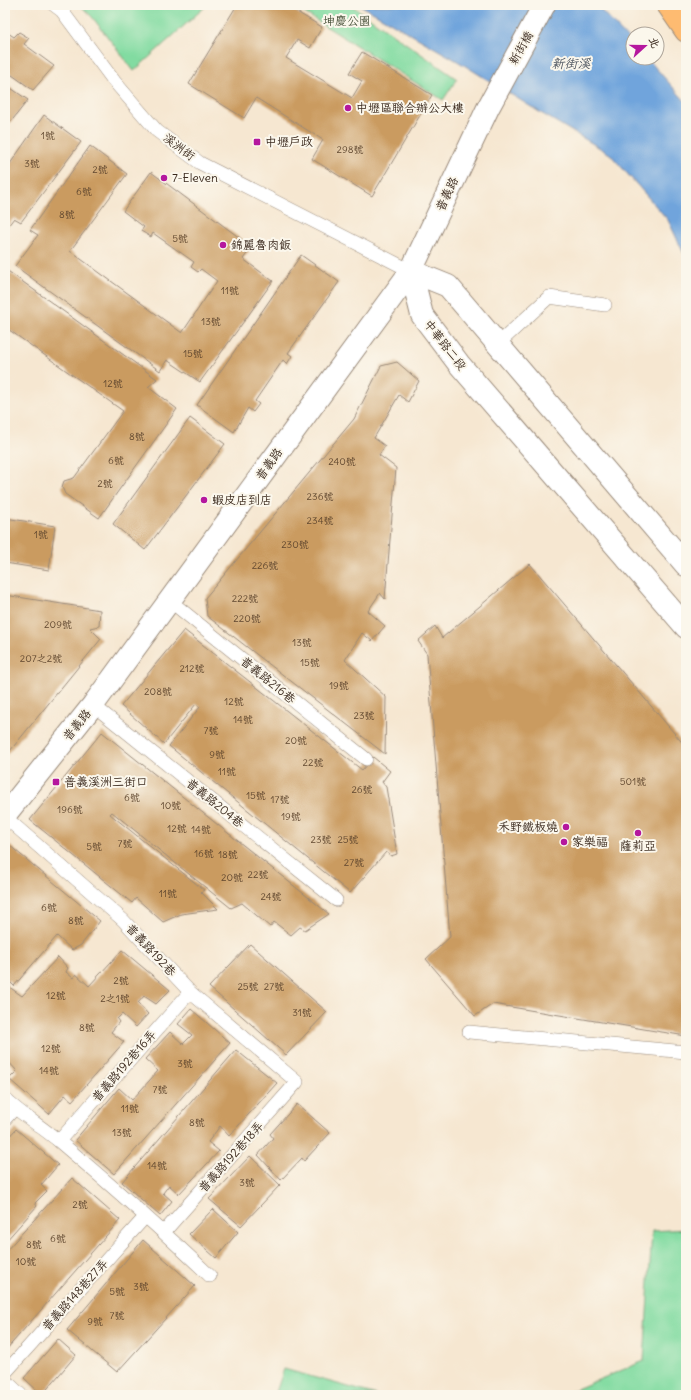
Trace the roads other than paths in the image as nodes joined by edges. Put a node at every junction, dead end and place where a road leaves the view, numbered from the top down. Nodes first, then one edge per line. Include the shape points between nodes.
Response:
1 (54, 5) edge
2 (544, 5) edge
3 (668, 5) edge
4 (686, 32) edge
5 (497, 91) joint
6 (411, 270) junction
7 (605, 305) dead end
8 (498, 344) junction
9 (686, 566) edge
10 (169, 600) junction
11 (686, 627) edge
12 (93, 705) junction
13 (366, 759) dead end
14 (5, 816) edge
15 (336, 900) dead end
16 (190, 992) junction
17 (469, 1032) dead end
18 (686, 1052) edge
19 (298, 1082) joint
20 (5, 1099) edge
21 (15, 1108) junction
22 (5, 1119) edge
23 (59, 1141) junction
24 (146, 1217) junction
25 (164, 1232) junction
26 (210, 1276) dead end
27 (5, 1373) edge
28 (5, 1380) edge
29 (21, 1395) edge

1 - 6 lane, 溪洲街 via 62,11 114,81 158,131 200,163
2 - 5 street, 新街橋
3 - 4 main road
5 - 6 street, 普義路
6 - 8 street via 448,286
6 - 10 street, 普義路
6 - 11 street, 中華路二段 via 422,315 459,364
7 - 8 lane via 549,297
8 - 9 street
10 - 12 street, 普義路
10 - 13 lane, 普義路216巷
12 - 14 street, 普義路
12 - 15 lane, 普義路204巷
14 - 16 lane, 普義路192巷 via 123,920
16 - 19 lane, 普義路192巷
16 - 23 lane, 普義路192巷16弄
17 - 18 lane
19 - 25 lane, 普義路192巷18弄
20 - 21 lane
21 - 22 lane
21 - 23 lane
23 - 24 lane
24 - 25 lane
24 - 27 lane, 普義路148巷27弄
25 - 26 lane
28 - 29 lane

